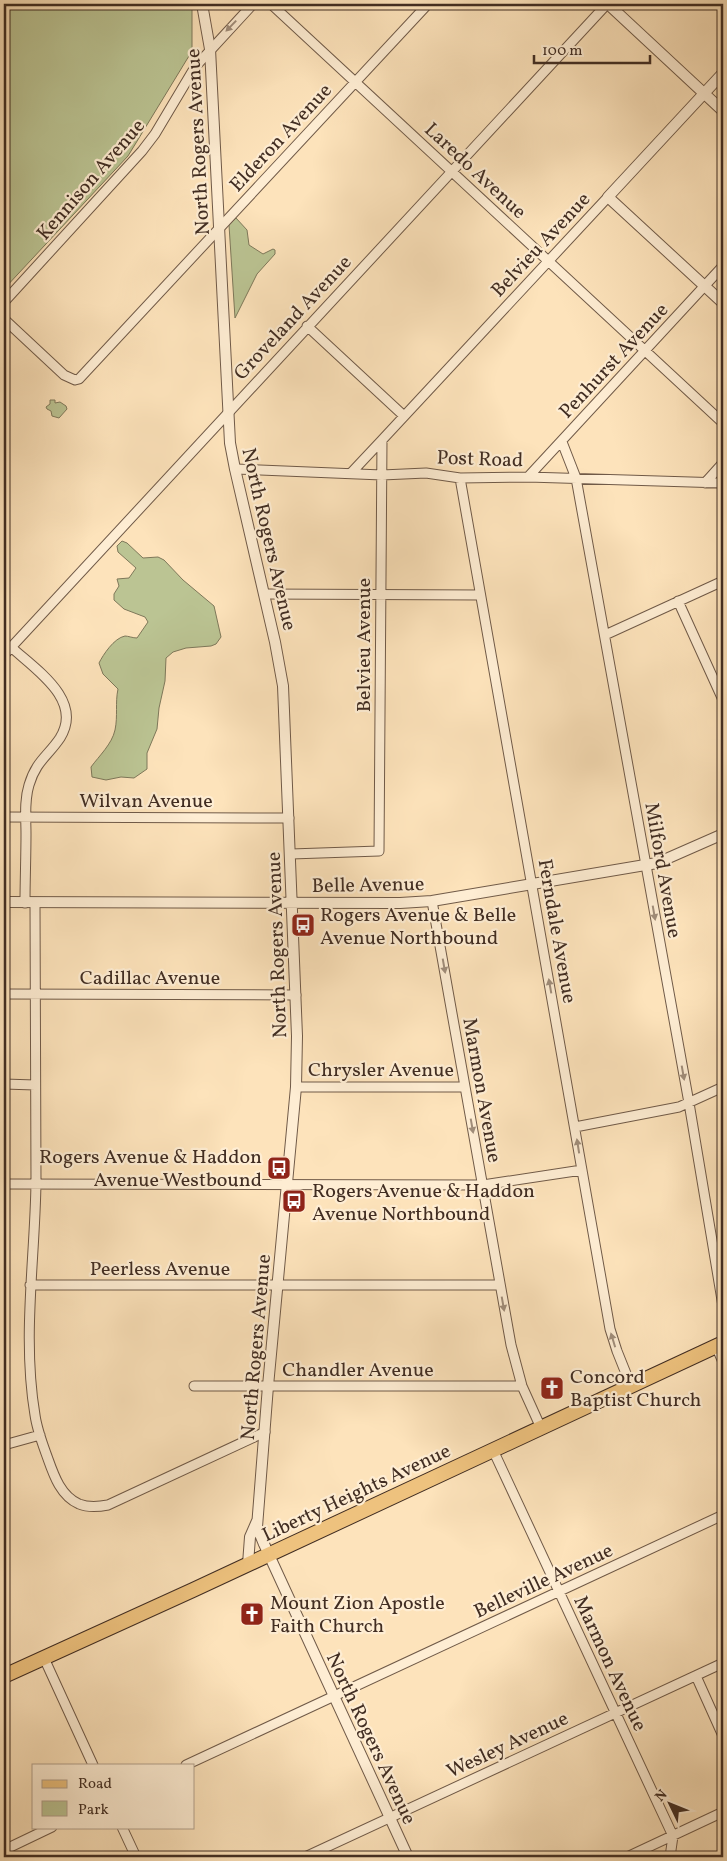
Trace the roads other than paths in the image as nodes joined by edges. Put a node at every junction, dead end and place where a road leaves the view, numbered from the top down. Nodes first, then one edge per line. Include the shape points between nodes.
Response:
1 (202, 4) edge
2 (253, 4) edge
3 (271, 4) edge
4 (428, 4) edge
5 (607, 4) edge
6 (210, 49) junction
7 (723, 73) edge
8 (355, 82) junction
9 (704, 94) junction
10 (723, 111) edge
11 (451, 172) junction
12 (608, 197) junction
13 (220, 226) junction
14 (548, 262) junction
15 (723, 266) edge
16 (705, 286) junction
17 (4, 302) edge
18 (723, 303) edge
19 (4, 319) edge
20 (307, 326) junction
21 (644, 352) junction
22 (228, 412) junction
23 (404, 416) junction
24 (723, 423) edge
25 (382, 440) junction
26 (562, 442) junction
27 (723, 463) edge
28 (235, 469) junction
29 (351, 473) junction
30 (382, 475) junction
31 (528, 477) junction
32 (460, 478) junction
33 (576, 478) junction
34 (705, 483) junction
35 (723, 483) edge
36 (723, 581) edge
37 (264, 594) junction
38 (380, 594) junction
39 (480, 595) junction
40 (678, 601) junction
41 (605, 635) junction
42 (11, 647) junction
43 (4, 655) edge
44 (723, 700) edge
45 (4, 817) edge
46 (26, 817) junction
47 (289, 818) junction
48 (723, 834) edge
49 (291, 854) junction
50 (645, 865) junction
51 (532, 884) junction
52 (432, 901) junction
53 (4, 902) edge
54 (292, 902) junction
55 (30, 903) junction
56 (4, 994) edge
57 (35, 994) junction
58 (296, 995) junction
59 (4, 1084) edge
60 (35, 1085) junction
61 (296, 1087) junction
62 (465, 1087) junction
63 (723, 1087) edge
64 (689, 1103) junction
65 (575, 1127) junction
66 (582, 1170) junction
67 (4, 1184) edge
68 (36, 1184) junction
69 (482, 1185) junction
70 (287, 1186) junction
71 (30, 1285) junction
72 (278, 1286) junction
73 (500, 1286) junction
74 (723, 1306) edge
75 (720, 1345) edge
76 (723, 1362) edge
77 (194, 1386) dead end
78 (268, 1386) junction
79 (522, 1386) junction
80 (632, 1386) junction
81 (541, 1428) junction
82 (265, 1432) junction
83 (40, 1435) junction
84 (4, 1445) edge
85 (493, 1450) junction
86 (723, 1515) edge
87 (257, 1520) junction
88 (269, 1555) junction
89 (248, 1564) junction
90 (559, 1592) junction
91 (44, 1658) junction
92 (723, 1663) edge
93 (4, 1676) edge
94 (696, 1676) junction
95 (334, 1696) junction
96 (616, 1713) junction
97 (723, 1736) edge
98 (93, 1764) edge
99 (188, 1764) edge
100 (723, 1812) edge
101 (390, 1818) junction
102 (50, 1828) edge
103 (122, 1828) edge
104 (672, 1836) junction
105 (4, 1850) edge
106 (136, 1857) edge
107 (305, 1857) edge
108 (408, 1857) edge
109 (627, 1857) edge
110 (670, 1857) edge

1 - 6 street, North Rogers Avenue
2 -> 6 street, Kennison Avenue
3 - 8 street, Laredo Avenue
4 - 8 street, Elderon Avenue
5 - 9 street
5 - 11 street, Groveland Avenue
6 - 13 street, North Rogers Avenue
6 - 17 street, Kennison Avenue via 142,150
7 - 9 street, Belvieu Avenue
8 - 11 street, Laredo Avenue
8 - 13 street, Elderon Avenue
9 - 10 street
9 - 12 street, Belvieu Avenue
11 - 14 street, Laredo Avenue
11 - 20 street, Groveland Avenue
12 - 14 street, Belvieu Avenue
12 - 16 street
13 - 19 street, Elderon Avenue via 79,379 64,375
13 - 22 street, North Rogers Avenue
14 - 21 street, Laredo Avenue
14 - 23 street, Belvieu Avenue
15 - 16 street, Penhurst Avenue
16 - 18 street
16 - 21 street, Penhurst Avenue
20 - 22 street, Groveland Avenue
20 - 23 street
21 - 24 street, Laredo Avenue
21 - 26 street, Penhurst Avenue
22 - 28 street, North Rogers Avenue
22 - 42 street, Groveland Avenue
23 - 25 street, Belvieu Avenue
25 - 29 street, Belvieu Avenue
25 - 30 street, Belvieu Avenue
26 - 31 street, Penhurst Avenue
26 - 33 street, Milford Avenue
27 - 34 street
28 - 29 street, Post Road
28 - 37 street, North Rogers Avenue
29 - 30 street, Post Road
30 - 32 street, Post Road via 426,473
30 - 38 street, Belvieu Avenue
31 - 32 street, Post Road
31 - 33 street, Post Road
32 - 39 street, Ferndale Avenue
33 - 34 street, Post Road
33 - 41 street, Milford Avenue
34 - 35 street, Post Road
36 - 40 street
37 - 38 street
37 - 47 street, North Rogers Avenue via 282,686
38 - 39 street
38 - 49 street, Belvieu Avenue via 379,851
39 - 51 street, Ferndale Avenue
40 - 41 street
40 - 44 street
41 - 50 street, Milford Avenue
42 - 43 street, Groveland Avenue
42 - 46 street via 60,693 66,708 66,725 60,738 32,775 26,799
45 - 46 street, Wilvan Avenue
46 - 47 street, Wilvan Avenue
46 - 55 street
47 - 49 street, North Rogers Avenue
48 - 50 street, Belle Avenue
49 - 54 street, North Rogers Avenue
50 - 51 street, Belle Avenue
50 -> 64 street, Milford Avenue
51 - 52 street, Belle Avenue
65 -> 51 street, Ferndale Avenue
52 - 54 street, Belle Avenue
52 -> 62 street, Marmon Avenue
53 - 55 street, Belle Avenue
54 - 55 street, Belle Avenue
54 - 58 street, North Rogers Avenue
55 - 57 street
56 - 57 street, Cadillac Avenue
57 - 58 street, Cadillac Avenue
57 - 60 street
58 - 61 street, North Rogers Avenue
59 - 60 street
60 - 68 street
61 - 62 street, Chrysler Avenue
61 - 70 street, North Rogers Avenue
62 -> 69 street, Marmon Avenue
63 - 64 street
64 - 65 street
64 - 74 street, Milford Avenue
66 -> 65 street, Ferndale Avenue
66 - 69 street
80 -> 66 street, Ferndale Avenue via 610,1329
67 - 68 street
68 - 70 street
68 - 71 street
69 - 70 street
69 - 73 street, Marmon Avenue
70 - 72 street, North Rogers Avenue
71 - 72 street, Peerless Avenue
71 - 83 street via 30,1378
72 - 73 street, Peerless Avenue
72 - 78 street, North Rogers Avenue
73 -> 79 street, Marmon Avenue
75 - 76 street
75 - 80 main road, Liberty Heights Avenue
77 - 78 street, Chandler Avenue
78 - 79 street, Chandler Avenue
78 - 82 street, North Rogers Avenue
79 - 81 street, Marmon Avenue
80 - 81 main road, Liberty Heights Avenue
81 - 85 main road, Liberty Heights Avenue
82 - 83 street via 108,1505 87,1507 64,1492 52,1472
82 - 87 street, North Rogers Avenue
83 - 84 street
85 - 88 main road, Liberty Heights Avenue
85 - 90 street, Marmon Avenue
86 - 90 street, Belleville Avenue
87 - 88 street, North Rogers Avenue
87 - 89 street via 250,1537
88 - 89 main road, Liberty Heights Avenue
88 - 95 street, North Rogers Avenue
89 - 91 main road, Liberty Heights Avenue
90 - 95 street, Belleville Avenue
90 - 96 street, Marmon Avenue
91 - 93 main road, Liberty Heights Avenue
91 - 98 street
92 - 94 street, Wesley Avenue
94 - 96 street, Wesley Avenue
94 - 97 street
95 - 99 street, Belleville Avenue
95 - 101 street, North Rogers Avenue
96 - 101 street, Wesley Avenue
96 - 104 street, Marmon Avenue
100 - 104 street
101 - 107 street, Wesley Avenue
101 - 108 street, North Rogers Avenue
102 - 105 street
103 - 106 street
104 - 109 street
104 - 110 street

